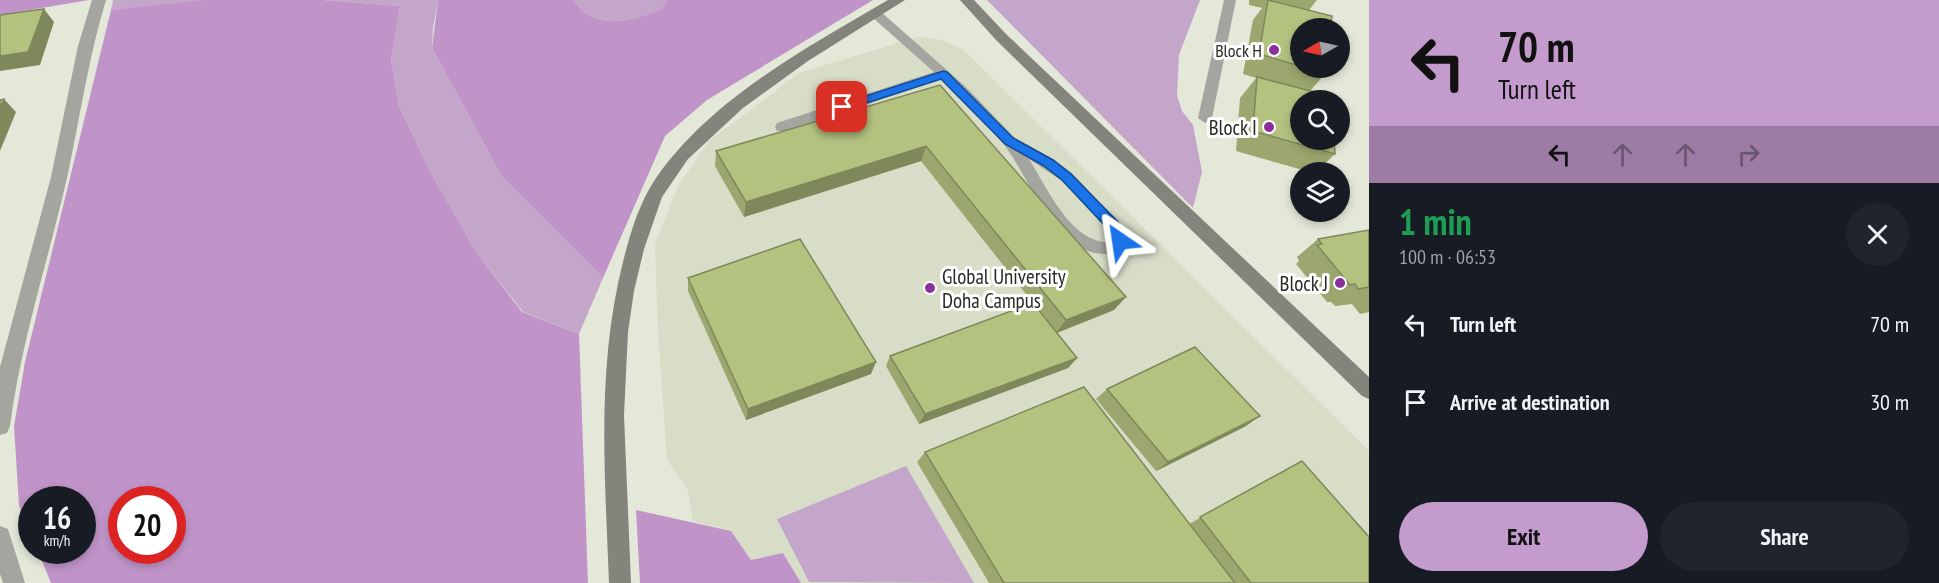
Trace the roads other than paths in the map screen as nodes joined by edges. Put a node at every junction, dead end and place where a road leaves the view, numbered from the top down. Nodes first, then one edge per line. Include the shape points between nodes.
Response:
1 (99, 0) edge
2 (898, 0) edge
3 (967, 0) edge
4 (1230, 0) edge
5 (876, 14) junction
6 (943, 74) junction
7 (1205, 118) dead end
8 (782, 127) dead end
9 (1009, 141) junction
10 (3, 379) edge
11 (1369, 390) edge
12 (0, 426) edge
13 (0, 537) edge
14 (14, 583) edge
15 (620, 583) edge

1 - 10 street via 85,46 59,177
2 - 5 street
3 - 11 street
4 - 7 lane
5 - 6 lane
5 - 15 street via 742,100 697,139 661,182 624,285 614,361 612,426
6 - 8 lane
6 - 9 lane
9 - 9 lane via 1076,237 1099,249 1115,247 1120,238 1113,226 1067,177
10 - 12 street
13 - 14 street

